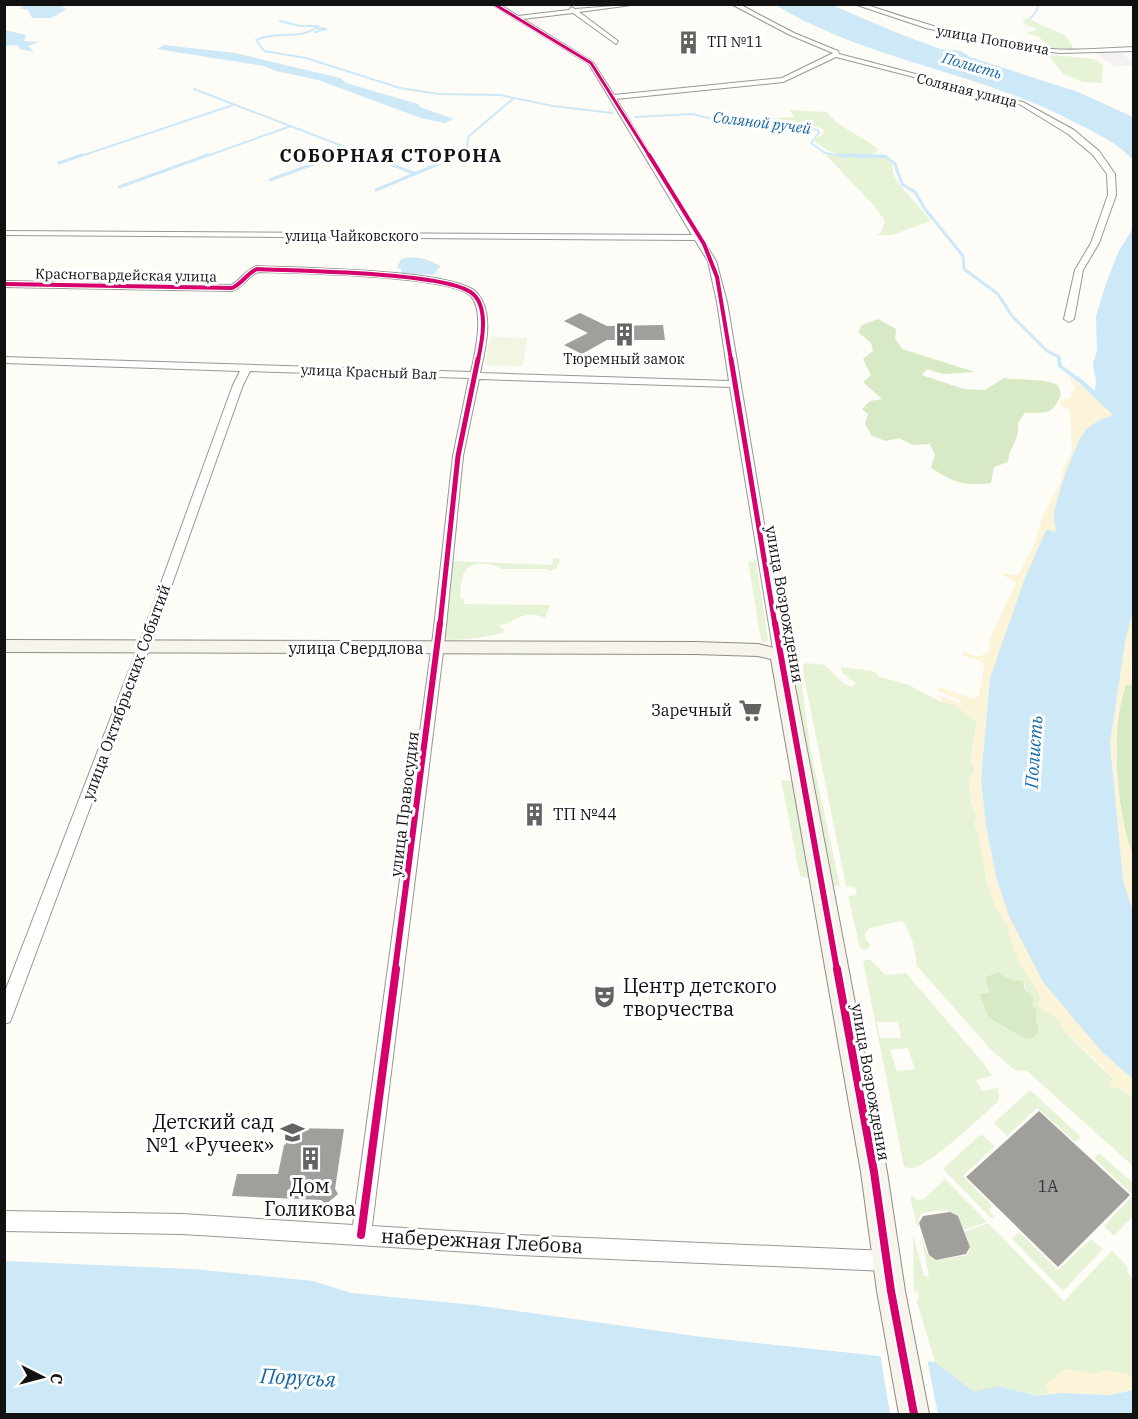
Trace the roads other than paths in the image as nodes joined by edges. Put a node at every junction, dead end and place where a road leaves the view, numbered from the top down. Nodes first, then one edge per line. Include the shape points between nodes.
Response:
1 (494, 4) edge
2 (565, 4) edge
3 (636, 4) edge
4 (734, 4) edge
5 (857, 4) edge
6 (574, 11) junction
7 (516, 18) junction
8 (616, 42) dead end
9 (1134, 49) edge
10 (835, 55) junction
11 (611, 97) junction
12 (4, 233) edge
13 (699, 238) junction
14 (4, 284) edge
15 (1069, 319) dead end
16 (4, 360) edge
17 (247, 367) junction
18 (473, 376) junction
19 (734, 384) junction
20 (4, 646) edge
21 (144, 646) junction
22 (438, 648) junction
23 (780, 655) junction
24 (4, 1017) edge
25 (4, 1221) edge
26 (361, 1234) junction
27 (887, 1261) junction
28 (914, 1414) edge

1 - 7 street, улица Возрождения
2 - 6 street
3 - 6 street
4 - 10 street, Соляная улица via 836,52
5 - 9 street, улица Поповича via 929,28 1000,44 1054,51
6 - 7 street
6 - 8 street
7 - 11 street, улица Возрождения via 584,57
10 - 11 street via 783,80
10 - 15 street, Соляная улица via 1021,103 1071,132 1096,153 1112,174 1112,195 1095,243 1079,270
11 - 13 street, улица Возрождения
12 - 13 street, улица Чайковского
13 - 19 street, улица Возрождения via 717,277
14 - 18 street, Красногвардейская улица via 232,288 257,269 438,280 469,290 479,303 482,335
16 - 17 street, улица Красный Вал
17 - 18 street, улица Красный Вал
17 - 21 street, улица Октябрьских Событий
18 - 19 street, улица Красный Вал
18 - 22 street, улица Правосудия via 458,456
19 - 23 street, улица Возрождения
20 - 21 street, улица Свердлова
21 - 22 street, улица Свердлова
21 - 24 street, улица Октябрьских Событий
22 - 23 street, улица Свердлова via 695,648
22 - 26 street, улица Правосудия
23 - 27 street, улица Возрождения
25 - 26 street, набережная Глебова via 182,1224
26 - 27 street, набережная Глебова
27 - 28 street, улица Возрождения

